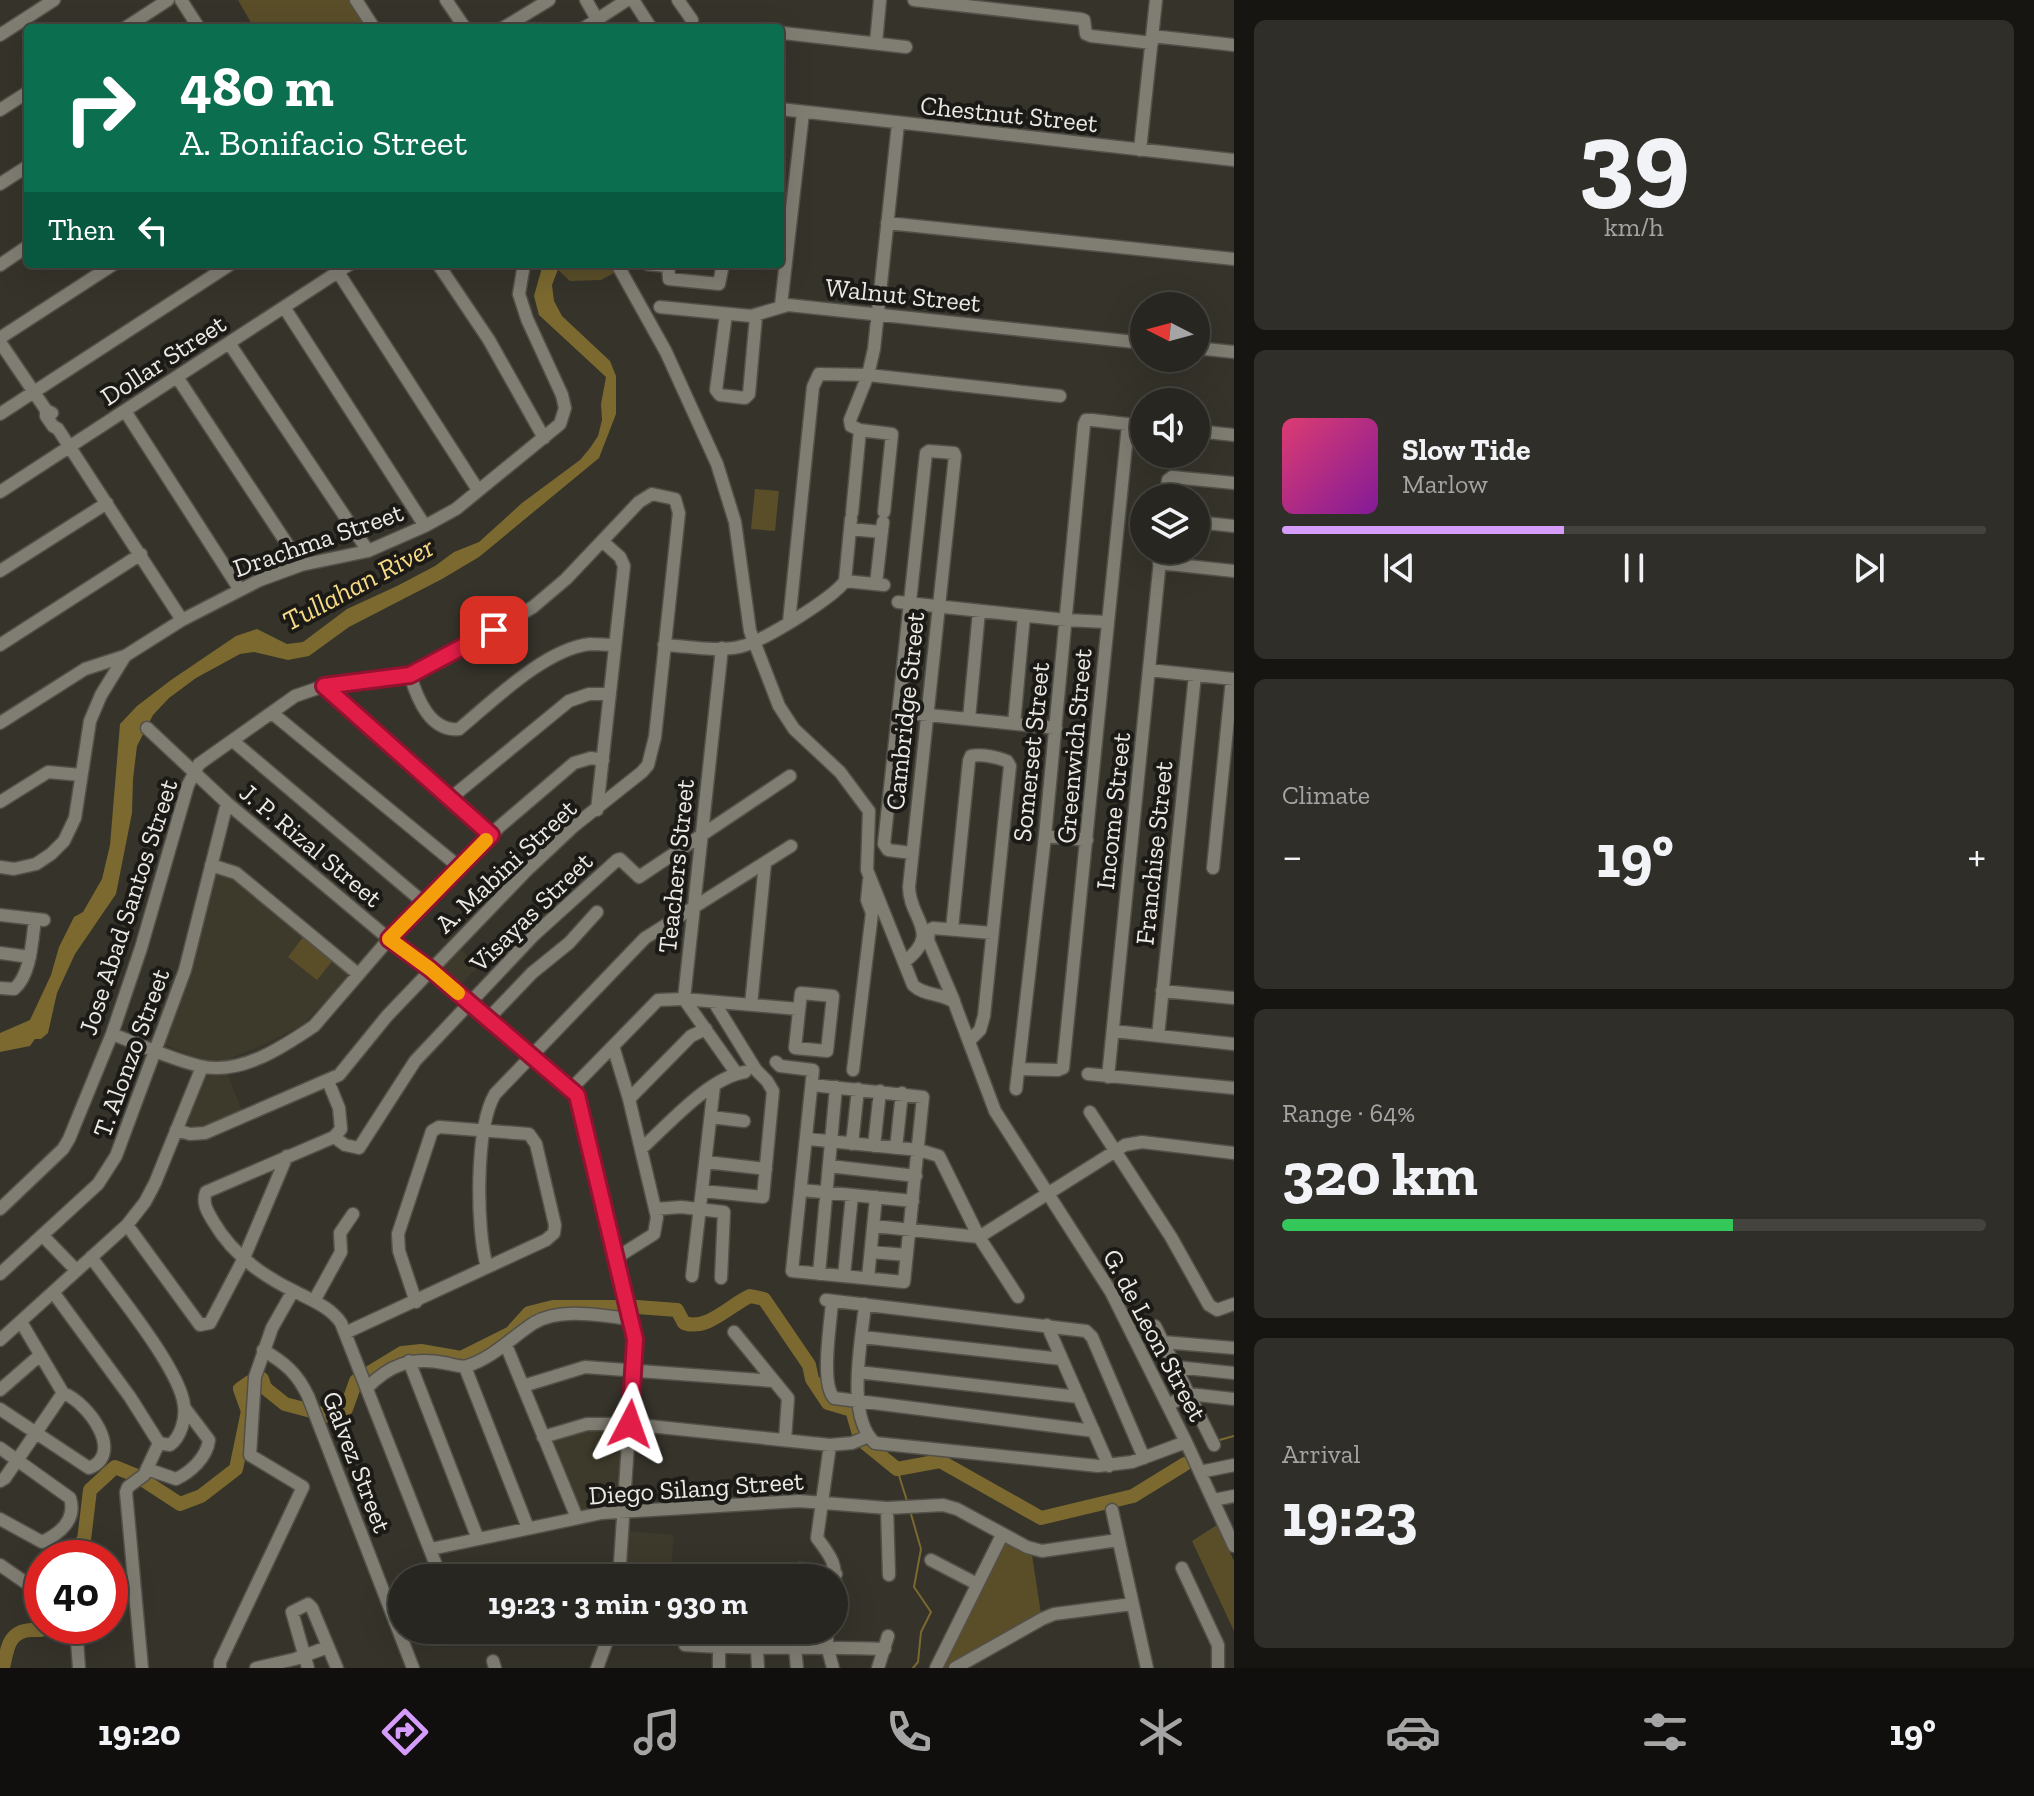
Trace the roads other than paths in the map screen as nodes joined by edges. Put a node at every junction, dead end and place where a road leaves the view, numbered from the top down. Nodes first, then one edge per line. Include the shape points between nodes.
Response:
1 (54, 0) edge
2 (168, 0) edge
3 (181, 0) edge
4 (356, 0) edge
5 (446, 0) edge
6 (549, 0) edge
7 (586, 0) edge
8 (630, 0) edge
9 (678, 0) edge
10 (880, 0) edge
11 (914, 0) edge
12 (1156, 0) edge
13 (692, 20) dead end
14 (131, 24) edge
15 (196, 24) edge
16 (368, 24) edge
17 (462, 24) edge
18 (510, 24) edge
19 (600, 24) edge
20 (648, 24) edge
21 (784, 33) edge
22 (0, 35) edge
23 (1152, 39) junction
24 (876, 43) junction
25 (1234, 45) edge
26 (906, 47) dead end
27 (24, 95) edge
28 (0, 110) edge
29 (784, 110) edge
30 (803, 113) junction
31 (898, 124) junction
32 (1140, 150) junction
33 (1234, 160) edge
34 (24, 169) edge
35 (0, 184) edge
36 (887, 223) junction
37 (24, 249) edge
38 (1234, 259) edge
39 (0, 265) edge
40 (108, 268) edge
41 (225, 268) edge
42 (344, 268) edge
43 (441, 268) edge
44 (523, 268) edge
45 (620, 268) edge
46 (668, 268) edge
47 (722, 268) edge
48 (338, 272) junction
49 (781, 305) junction
50 (284, 307) junction
51 (660, 307) dead end
52 (726, 314) junction
53 (878, 314) junction
54 (756, 316) junction
55 (0, 340) edge
56 (1130, 341) edge
57 (229, 343) junction
58 (1210, 349) edge
59 (1234, 352) edge
60 (868, 375) junction
61 (177, 377) junction
62 (34, 391) junction
63 (1060, 396) dead end
64 (125, 411) junction
65 (0, 414) edge
66 (1128, 425) joint
67 (860, 430) junction
68 (1210, 432) edge
69 (1234, 435) edge
70 (544, 438) junction
71 (70, 447) junction
72 (1234, 483) edge
73 (1168, 484) edge
74 (478, 490) junction
75 (0, 492) edge
76 (675, 499) joint
77 (107, 503) junction
78 (851, 520) junction
79 (883, 522) junction
80 (1210, 523) edge
81 (425, 526) junction
82 (1234, 526) edge
83 (602, 541) junction
84 (368, 551) junction
85 (141, 554) junction
86 (1159, 564) edge
87 (1197, 564) edge
88 (301, 565) junction
89 (0, 571) edge
90 (1234, 571) edge
91 (845, 581) junction
92 (240, 590) junction
93 (904, 602) junction
94 (939, 606) junction
95 (979, 611) junction
96 (1024, 616) junction
97 (182, 620) junction
98 (1066, 620) junction
99 (789, 622) junction
100 (1107, 622) junction
101 (753, 642) junction
102 (0, 645) edge
103 (615, 645) junction
104 (664, 645) junction
105 (722, 648) junction
106 (125, 656) junction
107 (1149, 670) junction
108 (410, 675) junction
109 (1195, 675) junction
110 (1233, 679) edge
111 (324, 686) junction
112 (610, 694) junction
113 (899, 712) junction
114 (272, 713) junction
115 (927, 715) junction
116 (969, 719) junction
117 (0, 723) edge
118 (1014, 724) junction
119 (147, 728) dead end
120 (1056, 728) junction
121 (233, 741) junction
122 (603, 760) junction
123 (193, 773) junction
124 (81, 775) junction
125 (790, 776) dead end
126 (452, 797) junction
127 (0, 802) edge
128 (227, 803) junction
129 (597, 810) junction
130 (491, 835) junction
131 (701, 835) junction
132 (1045, 836) junction
133 (1087, 840) junction
134 (791, 846) dead end
135 (912, 853) junction
136 (765, 863) junction
137 (211, 865) junction
138 (458, 866) junction
139 (0, 867) edge
140 (1213, 868) dead end
141 (869, 876) junction
142 (423, 902) junction
143 (694, 908) junction
144 (597, 912) dead end
145 (0, 915) edge
146 (952, 929) junction
147 (992, 933) junction
148 (389, 939) junction
149 (0, 953) edge
150 (30, 957) junction
151 (904, 962) junction
152 (430, 969) junction
153 (358, 974) junction
154 (0, 988) edge
155 (1162, 991) junction
156 (1234, 998) edge
157 (684, 999) junction
158 (714, 1002) junction
159 (954, 1002) junction
160 (469, 1004) junction
161 (751, 1005) junction
162 (798, 1009) junction
163 (487, 1020) junction
164 (706, 1029) junction
165 (1113, 1031) junction
166 (112, 1034) junction
167 (1158, 1036) junction
168 (970, 1040) junction
169 (1234, 1044) edge
170 (613, 1046) junction
171 (157, 1051) junction
172 (534, 1056) junction
173 (776, 1062) dead end
174 (202, 1067) junction
175 (1018, 1069) junction
176 (756, 1070) junction
177 (853, 1070) dead end
178 (737, 1074) junction
179 (1088, 1074) dead end
180 (1108, 1077) junction
181 (328, 1081) junction
182 (812, 1085) junction
183 (714, 1086) junction
184 (836, 1087) junction
185 (572, 1088) junction
186 (1234, 1088) edge
187 (858, 1089) junction
188 (1016, 1089) dead end
189 (880, 1091) junction
190 (902, 1093) junction
191 (629, 1099) junction
192 (1090, 1112) dead end
193 (711, 1117) junction
194 (744, 1121) dead end
195 (483, 1129) junction
196 (176, 1130) junction
197 (334, 1137) junction
198 (808, 1139) junction
199 (831, 1142) junction
200 (852, 1144) junction
201 (874, 1146) junction
202 (896, 1148) junction
203 (641, 1149) junction
204 (919, 1150) junction
205 (1115, 1150) junction
206 (1234, 1153) edge
207 (287, 1156) junction
208 (706, 1162) junction
209 (829, 1166) junction
210 (766, 1169) junction
211 (916, 1176) junction
212 (802, 1190) junction
213 (702, 1191) junction
214 (826, 1192) junction
215 (1048, 1193) junction
216 (852, 1195) junction
217 (876, 1197) junction
218 (913, 1201) junction
219 (0, 1209) edge
220 (656, 1209) junction
221 (700, 1209) junction
222 (353, 1214) dead end
223 (127, 1225) junction
224 (874, 1226) junction
225 (910, 1230) junction
226 (42, 1235) junction
227 (979, 1237) junction
228 (871, 1252) junction
229 (907, 1255) junction
230 (91, 1257) junction
231 (616, 1258) junction
232 (243, 1260) junction
233 (487, 1267) junction
234 (76, 1270) junction
235 (0, 1274) edge
236 (819, 1274) junction
237 (692, 1276) dead end
238 (844, 1276) junction
239 (721, 1278) dead end
240 (868, 1278) junction
241 (293, 1291) junction
242 (53, 1292) junction
243 (1018, 1297) dead end
244 (314, 1301) junction
245 (416, 1302) junction
246 (865, 1304) junction
247 (1234, 1304) edge
248 (630, 1316) junction
249 (21, 1322) junction
250 (1047, 1325) junction
251 (1155, 1326) dead end
252 (734, 1332) dead end
253 (345, 1333) junction
254 (862, 1337) junction
255 (0, 1340) edge
256 (1163, 1342) junction
257 (506, 1345) junction
258 (1234, 1348) edge
259 (263, 1350) junction
260 (39, 1356) junction
261 (1062, 1359) junction
262 (409, 1361) junction
263 (465, 1367) junction
264 (1176, 1367) junction
265 (634, 1369) junction
266 (858, 1372) junction
267 (1234, 1373) edge
268 (363, 1381) junction
269 (773, 1381) junction
270 (523, 1386) junction
271 (0, 1390) edge
272 (63, 1393) junction
273 (1189, 1394) junction
274 (1079, 1397) junction
275 (1234, 1399) edge
276 (858, 1402) junction
277 (1168, 1405) junction
278 (184, 1407) junction
279 (0, 1409) edge
280 (630, 1424) junction
281 (1094, 1431) junction
282 (37, 1432) junction
283 (869, 1436) junction
284 (543, 1437) junction
285 (785, 1440) junction
286 (1186, 1442) junction
287 (159, 1443) junction
288 (830, 1445) junction
289 (1214, 1445) dead end
290 (0, 1448) edge
291 (1144, 1458) junction
292 (17, 1460) junction
293 (1234, 1465) edge
294 (1109, 1466) junction
295 (1200, 1472) junction
296 (143, 1475) junction
297 (0, 1481) edge
298 (1234, 1496) edge
299 (1214, 1500) junction
300 (823, 1503) junction
301 (887, 1508) junction
302 (624, 1510) junction
303 (1112, 1510) dead end
304 (577, 1518) junction
305 (0, 1519) edge
306 (1230, 1525) edge
307 (528, 1528) junction
308 (1002, 1535) junction
309 (478, 1539) junction
310 (1118, 1540) junction
311 (1234, 1546) edge
312 (431, 1549) junction
313 (931, 1560) dead end
314 (436, 1564) edge
315 (620, 1564) edge
316 (834, 1564) edge
317 (0, 1565) edge
318 (1182, 1568) dead end
319 (889, 1575) dead end
320 (24, 1582) edge
321 (977, 1584) junction
322 (1132, 1604) junction
323 (77, 1644) edge
324 (606, 1644) edge
325 (685, 1645) dead end
326 (827, 1646) junction
327 (328, 1647) junction
328 (719, 1648) junction
329 (795, 1648) junction
330 (757, 1650) junction
331 (306, 1662) edge
332 (79, 1668) edge
333 (142, 1668) edge
334 (220, 1668) edge
335 (256, 1668) edge
336 (337, 1668) edge
337 (413, 1668) edge
338 (597, 1668) edge
339 (719, 1668) edge
340 (758, 1668) edge
341 (797, 1668) edge
342 (833, 1668) edge
343 (878, 1668) edge
344 (936, 1668) edge
345 (955, 1668) edge
346 (1147, 1668) edge
347 (1218, 1668) edge

1 - 22 street
2 - 14 street
3 - 15 street
4 - 16 street
5 - 17 street
6 - 18 street
7 - 19 street
8 - 19 street
8 - 20 street
9 - 13 street
10 - 24 street
11 - 23 street via 1081,19 1091,36
12 - 23 street
21 - 24 street
23 - 25 street
23 - 32 street
24 - 26 street
27 - 28 street
29 - 30 street, Chestnut Street
30 - 31 street, Chestnut Street
30 - 49 street
31 - 32 street, Chestnut Street
31 - 36 street
32 - 33 street, Chestnut Street
34 - 35 street
36 - 38 street
36 - 53 street
37 - 39 street
40 - 55 street
41 - 62 street
42 - 48 street, Dollar Street
43 - 70 street
44 - 70 street, Drachma Street via 519,294 565,408 560,424
45 - 101 street via 717,464 735,522
46 - 47 street via 669,279 719,284
48 - 50 street, Dollar Street
48 - 74 street
49 - 53 street, Walnut Street
49 - 54 street, Walnut Street
50 - 57 street, Dollar Street
50 - 81 street
51 - 52 street, Walnut Street
52 - 54 street, Walnut Street
52 - 54 street via 716,390 745,398
53 - 56 street, Walnut Street
53 - 60 street
55 - 62 street
57 - 61 street, Dollar Street
57 - 84 street
58 - 59 street
60 - 63 street
60 - 67 street via 850,420
60 - 99 street via 819,374 813,387
61 - 64 street, Dollar Street
61 - 88 street
62 - 65 street
62 - 71 street
64 - 71 street, Dollar Street
64 - 92 street
66 - 98 street, Somerset Street via 1086,420 1084,425
66 - 100 street, Greenwich Street
67 - 78 street
67 - 79 street via 892,434
68 - 69 street
70 - 74 street, Drachma Street
71 - 75 street, Dollar Street
71 - 77 street
72 - 73 street via 1169,478
74 - 81 street, Drachma Street
76 - 83 street, Jose Abad Santos Street via 652,494
76 - 104 street, A. Mabini Street via 679,513
77 - 85 street
77 - 89 street
78 - 79 street
78 - 91 street
79 - 91 street via 880,585
80 - 82 street
81 - 84 street, Drachma Street
83 - 103 street via 624,566
83 - 108 street, Jose Abad Santos Street via 533,607
84 - 88 street, Drachma Street
85 - 97 street
85 - 102 street
86 - 107 street, Income Street
87 - 90 street
88 - 92 street, Drachma Street
91 - 99 street
92 - 97 street, Drachma Street
93 - 94 street
93 - 94 street, Cambridge Street via 927,451 955,454
93 - 113 street
94 - 95 street
94 - 115 street, Cambridge Street
95 - 96 street
95 - 116 street
96 - 98 street
96 - 118 street
97 - 106 street, Drachma Street
98 - 100 street
98 - 120 street, Somerset Street
99 - 101 street
100 - 133 street, Greenwich Street
101 - 105 street
101 - 141 street via 786,718 834,765 869,811
103 - 108 street via 588,644 561,653 459,729 440,725 425,709
103 - 112 street
104 - 105 street
104 - 129 street, A. Mabini Street via 648,765
105 - 131 street, Teachers Street
106 - 117 street via 85,669
106 - 124 street, Drachma Street via 90,721
107 - 109 street
107 - 165 street, Income Street
108 - 111 street, Jose Abad Santos Street
109 - 110 street
109 - 155 street, Franchise Street
110 - 140 street
111 - 114 street, Jose Abad Santos Street via 295,696
111 - 126 street
112 - 122 street
112 - 126 street via 569,701
113 - 115 street
113 - 135 street via 884,847
114 - 121 street, Jose Abad Santos Street
114 - 138 street
115 - 116 street
115 - 135 street, Cambridge Street
116 - 118 street
118 - 120 street
119 - 123 street, J. P. Rizal Street
120 - 132 street, Somerset Street
121 - 123 street, Jose Abad Santos Street
121 - 142 street
122 - 129 street
122 - 130 street via 580,761 567,768
123 - 128 street, J. P. Rizal Street
123 - 166 street, Jose Abad Santos Street
124 - 127 street via 48,772
124 - 139 street, Drachma Street via 75,818 58,848 31,865
125 - 131 street
126 - 130 street
128 - 137 street, T. Alonzo Street
128 - 148 street, J. P. Rizal Street
129 - 152 street, A. Mabini Street via 556,842
130 - 138 street
131 - 143 street, Teachers Street
131 - 160 street, Visayas Street via 637,877 617,860 534,935
132 - 133 street
132 - 175 street, Somerset Street
133 - 175 street, Greenwich Street via 1062,1070
134 - 136 street
135 - 151 street, Cambridge Street via 909,895 922,937 917,951
136 - 143 street
136 - 161 street
137 - 153 street via 236,873
137 - 171 street, T. Alonzo Street via 185,970
138 - 142 street
141 - 151 street
141 - 177 street via 872,913
142 - 148 street
143 - 157 street, Teachers Street
143 - 172 street via 645,938
144 - 163 street
145 - 150 street via 40,920
146 - 147 street
146 - 147 street via 969,761 976,755 1010,766
146 - 159 street, G. de Leon Street via 933,928 928,934
147 - 168 street via 982,1025
148 - 152 street, J. P. Rizal Street
148 - 153 street
149 - 150 street
150 - 154 street via 17,988
151 - 159 street via 917,989
152 - 160 street, J. P. Rizal Street
152 - 181 street, A. Mabini Street via 339,1075
153 - 174 street via 314,1026 292,1041 243,1063
155 - 156 street
155 - 167 street, Franchise Street
157 - 158 street
157 - 164 street
157 - 170 street via 658,1000
158 - 161 street
158 - 176 street
159 - 168 street, G. de Leon Street
160 - 163 street, J. P. Rizal Street
160 - 197 street, Visayas Street via 415,1061 359,1148
161 - 162 street
162 - 162 street via 801,993 833,996 827,1051 795,1048
163 - 172 street, J. P. Rizal Street
164 - 178 street
164 - 191 street via 691,1036
165 - 167 street
165 - 180 street, Income Street
166 - 171 street
166 - 219 street, Jose Abad Santos Street via 63,1149
167 - 169 street
168 - 215 street, G. de Leon Street via 995,1111
170 - 185 street
170 - 191 street
171 - 174 street
171 - 226 street, T. Alonzo Street via 110,1170
172 - 185 street, J. P. Rizal Street
172 - 195 street via 495,1094
173 - 182 street via 813,1070
174 - 196 street
175 - 188 street, Somerset Street
176 - 178 street
176 - 210 street via 773,1091
178 - 183 street
179 - 180 street
180 - 186 street
181 - 196 street, A. Mabini Street via 205,1133
181 - 197 street via 339,1108 341,1129
182 - 184 street
182 - 198 street
183 - 193 street
183 - 203 street
184 - 187 street
184 - 199 street
185 - 231 street
187 - 189 street
187 - 200 street
189 - 190 street
189 - 201 street
190 - 202 street
190 - 204 street via 923,1097
191 - 203 street
192 - 205 street
193 - 194 street
193 - 208 street
195 - 233 street via 479,1231
195 - 233 street via 529,1134 555,1225 546,1240
195 - 245 street via 432,1131 398,1234
196 - 223 street via 155,1183
197 - 207 street
198 - 199 street
198 - 212 street
199 - 200 street
199 - 209 street
200 - 201 street
201 - 202 street
202 - 204 street
203 - 220 street
204 - 211 street
204 - 227 street via 939,1156
205 - 206 street via 1142,1142
205 - 215 street
205 - 247 street via 1209,1305 1217,1310
207 - 232 street
207 - 232 street via 204,1196 215,1225
208 - 210 street
208 - 213 street
209 - 211 street
209 - 214 street
210 - 213 street via 763,1197
211 - 218 street
212 - 214 street
212 - 236 street via 792,1270
213 - 221 street
214 - 216 street
214 - 236 street
215 - 227 street
215 - 277 street, G. de Leon Street via 1111,1292
216 - 217 street
216 - 238 street
217 - 218 street
217 - 224 street
218 - 225 street
220 - 221 street
220 - 231 street via 654,1234
221 - 237 street
221 - 239 street via 725,1214
222 - 244 street via 340,1233 341,1252
223 - 230 street
223 - 232 street via 200,1325 210,1323
224 - 225 street
224 - 228 street
225 - 227 street
225 - 229 street
226 - 234 street
226 - 235 street, T. Alonzo Street
227 - 243 street
228 - 229 street
228 - 240 street
229 - 240 street via 904,1282
230 - 234 street
230 - 278 street via 165,1361
231 - 248 street
232 - 241 street
233 - 245 street
234 - 242 street
236 - 238 street
238 - 240 street
241 - 244 street
241 - 259 street
242 - 249 street
242 - 287 street
244 - 253 street via 336,1315
245 - 253 street
246 - 250 street
246 - 254 street
246 - 276 street via 829,1301 829,1392 834,1398
248 - 257 street via 557,1316 536,1322
248 - 265 street
249 - 255 street
249 - 260 street
250 - 261 street
250 - 291 street via 1081,1328 1092,1337
251 - 256 street
252 - 269 street
253 - 268 street
254 - 261 street
254 - 266 street
256 - 258 street
256 - 264 street
257 - 263 street
257 - 270 street
259 - 334 street via 255,1382 250,1455 303,1487
259 - 337 street, Galvez Street via 297,1375
260 - 271 street
260 - 272 street
261 - 274 street
262 - 263 street
262 - 268 street
262 - 309 street
263 - 307 street
264 - 267 street
264 - 273 street
265 - 269 street
265 - 270 street via 585,1367
265 - 280 street
266 - 274 street
266 - 276 street
268 - 312 street
269 - 285 street via 788,1398
270 - 284 street
272 - 282 street
272 - 282 street via 87,1408 101,1429 98,1464 89,1468
273 - 275 street
273 - 277 street
273 - 289 street
274 - 281 street
276 - 281 street
276 - 283 street
277 - 286 street, G. de Leon Street
278 - 287 street via 176,1441
278 - 296 street via 209,1440 205,1454 176,1479
279 - 282 street
280 - 284 street via 587,1424
280 - 285 street
280 - 302 street
281 - 294 street
282 - 292 street
283 - 288 street
283 - 294 street via 879,1444
284 - 304 street
285 - 288 street
286 - 291 street
286 - 295 street, G. de Leon Street
287 - 296 street
288 - 300 street
290 - 292 street
291 - 294 street
292 - 297 street
292 - 305 street via 70,1498 73,1507 68,1523 42,1542
293 - 295 street
295 - 299 street, G. de Leon Street
296 - 333 street via 126,1492
298 - 299 street
299 - 306 street, G. de Leon Street
300 - 301 street, Diego Silang Street
300 - 302 street, Diego Silang Street
300 - 316 street via 817,1538
301 - 308 street, Diego Silang Street via 943,1505
301 - 319 street
302 - 304 street, Diego Silang Street
302 - 315 street
303 - 310 street
304 - 307 street, Diego Silang Street
306 - 311 street, G. de Leon Street
307 - 309 street, Diego Silang Street
308 - 310 street, Diego Silang Street via 1042,1551
308 - 321 street
309 - 312 street, Diego Silang Street
310 - 322 street
312 - 314 street
313 - 321 street
317 - 320 street
318 - 347 street via 1218,1645
321 - 344 street
322 - 345 street via 1054,1614
322 - 346 street
323 - 332 street
324 - 338 street
325 - 328 street
326 - 329 street
326 - 342 street
326 - 343 street via 886,1643
327 - 331 street
327 - 331 street via 308,1604 292,1612
327 - 336 street
328 - 330 street
328 - 339 street
329 - 330 street
329 - 341 street
330 - 340 street
331 - 335 street

